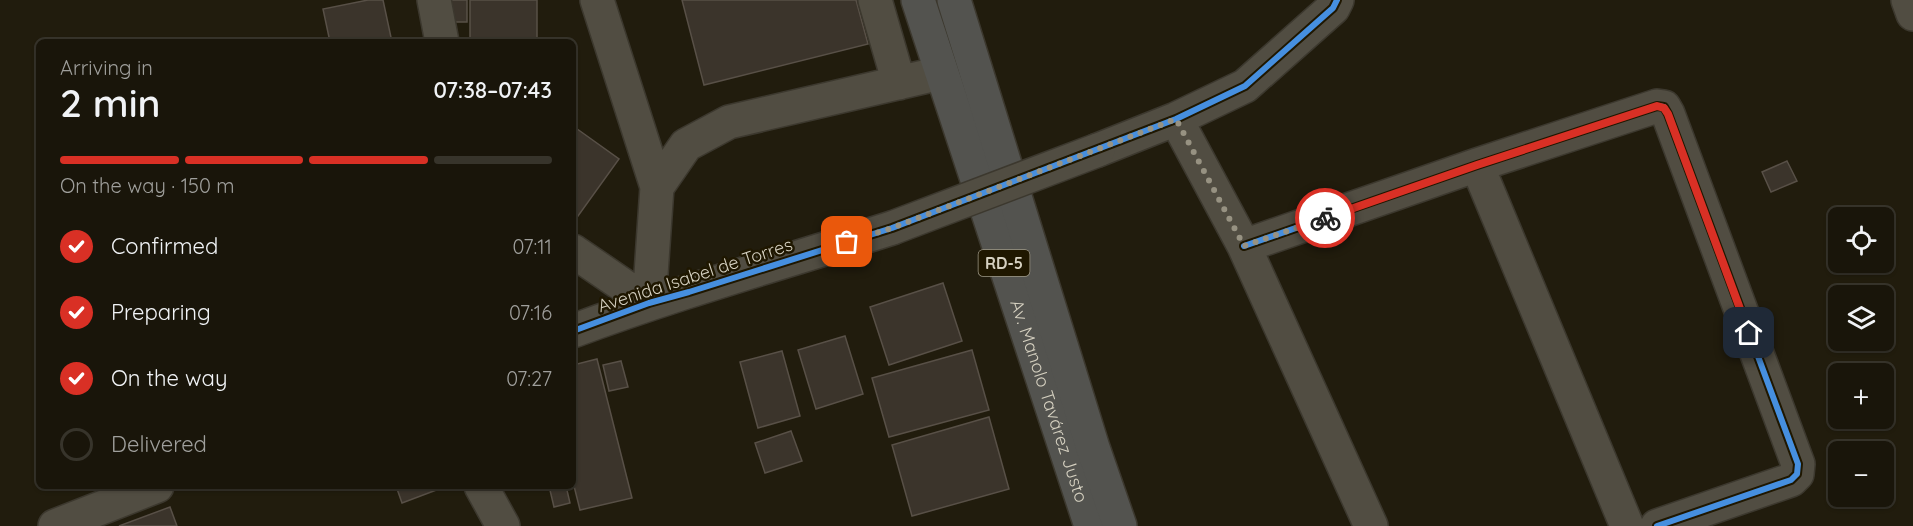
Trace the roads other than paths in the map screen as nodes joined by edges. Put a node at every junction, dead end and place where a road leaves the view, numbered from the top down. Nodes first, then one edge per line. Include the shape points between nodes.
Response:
1 (434, 0) edge
2 (597, 0) edge
3 (875, 0) edge
4 (918, 0) edge
5 (954, 0) edge
6 (1337, 0) edge
7 (1908, 0) edge
8 (1913, 14) edge
9 (441, 39) edge
10 (941, 73) junction
11 (899, 83) junction
12 (1176, 119) junction
13 (1477, 165) junction
14 (657, 187) junction
15 (1244, 246) junction
16 (576, 254) edge
17 (649, 303) junction
18 (576, 330) edge
19 (148, 489) edge
20 (483, 489) edge
21 (55, 526) edge
22 (502, 526) edge
23 (1091, 526) edge
24 (1120, 526) edge
25 (1371, 526) edge
26 (1627, 526) edge
27 (1657, 526) edge

1 - 9 street
2 - 14 street
3 - 11 street
4 - 10 main road, Av. Manolo Tavárez Justo / RD-5
5 - 24 main road, Av. Manolo Tavárez Justo / RD-5
6 - 12 street, Avenida Isabel de Torres via 1333,8 1245,86
7 - 8 street
10 - 11 street
10 - 23 main road, Av. Manolo Tavárez Justo / RD-5
11 - 14 street via 729,122 686,146
12 - 15 street
12 - 17 street, Avenida Isabel de Torres, bridge via 892,228
13 - 15 street
13 - 26 street
13 - 27 street via 1657,106 1668,114 1798,464 1797,474 1791,480
14 - 17 street
15 - 25 street
16 - 17 street
17 - 18 street, Avenida Isabel de Torres
19 - 21 street
20 - 22 street

